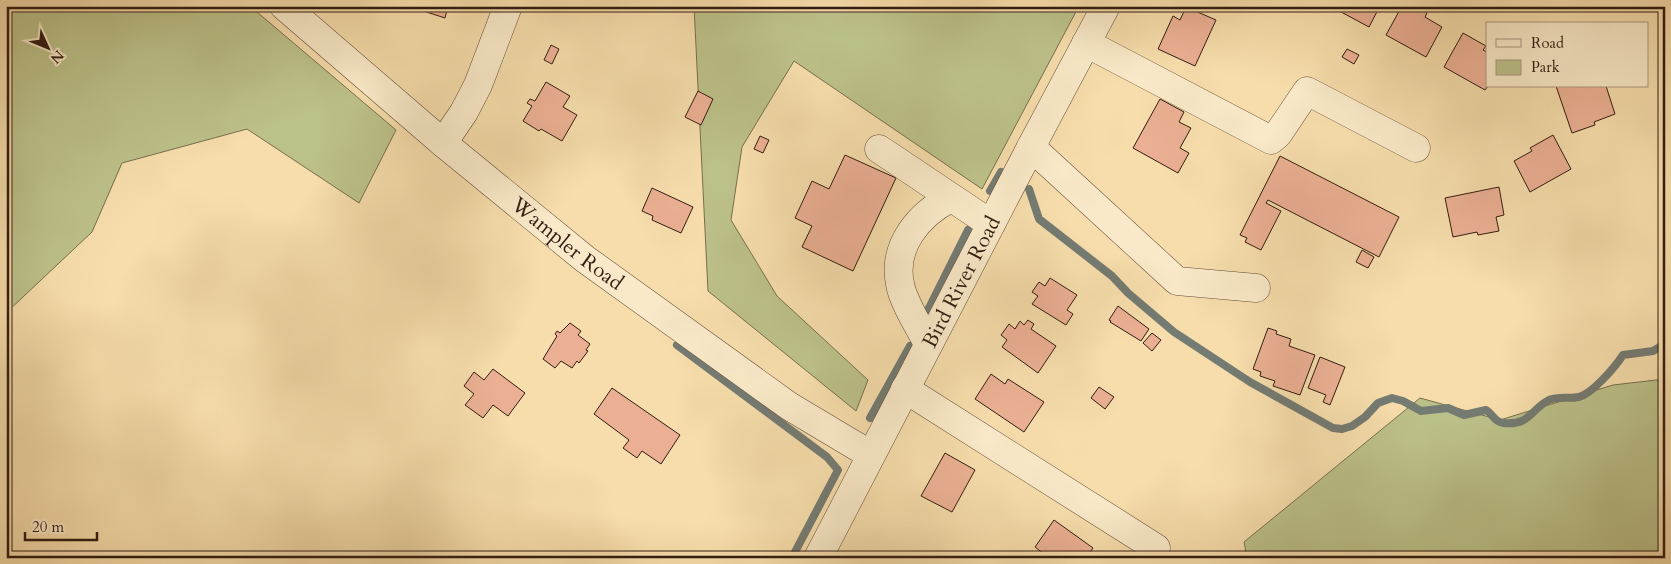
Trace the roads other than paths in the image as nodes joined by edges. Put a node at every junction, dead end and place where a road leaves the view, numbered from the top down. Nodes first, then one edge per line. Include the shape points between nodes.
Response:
1 (284, 6) edge
2 (508, 6) edge
3 (1106, 6) edge
4 (1086, 43) junction
5 (443, 143) junction
6 (1030, 147) junction
7 (1416, 148) dead end
8 (879, 149) dead end
9 (952, 198) junction
10 (991, 224) junction
11 (1256, 288) dead end
12 (928, 344) junction
13 (905, 389) junction
14 (871, 455) junction
15 (1156, 548) dead end
16 (818, 558) edge

1 - 5 street, Wampler Road
2 - 5 street via 478,85
3 - 4 street, Bird River Road
4 - 6 street, Bird River Road
4 - 7 street via 1271,140 1307,92
5 - 14 street, Wampler Road via 630,292 789,406
6 - 10 street, Bird River Road
6 - 11 street via 1177,281
8 - 9 street
9 - 10 street
9 - 12 street via 921,217 909,232 898,269 900,286
10 - 12 street, Bird River Road
12 - 13 street, Bird River Road
13 - 14 street, Bird River Road
13 - 15 street
14 - 16 street, Bird River Road

